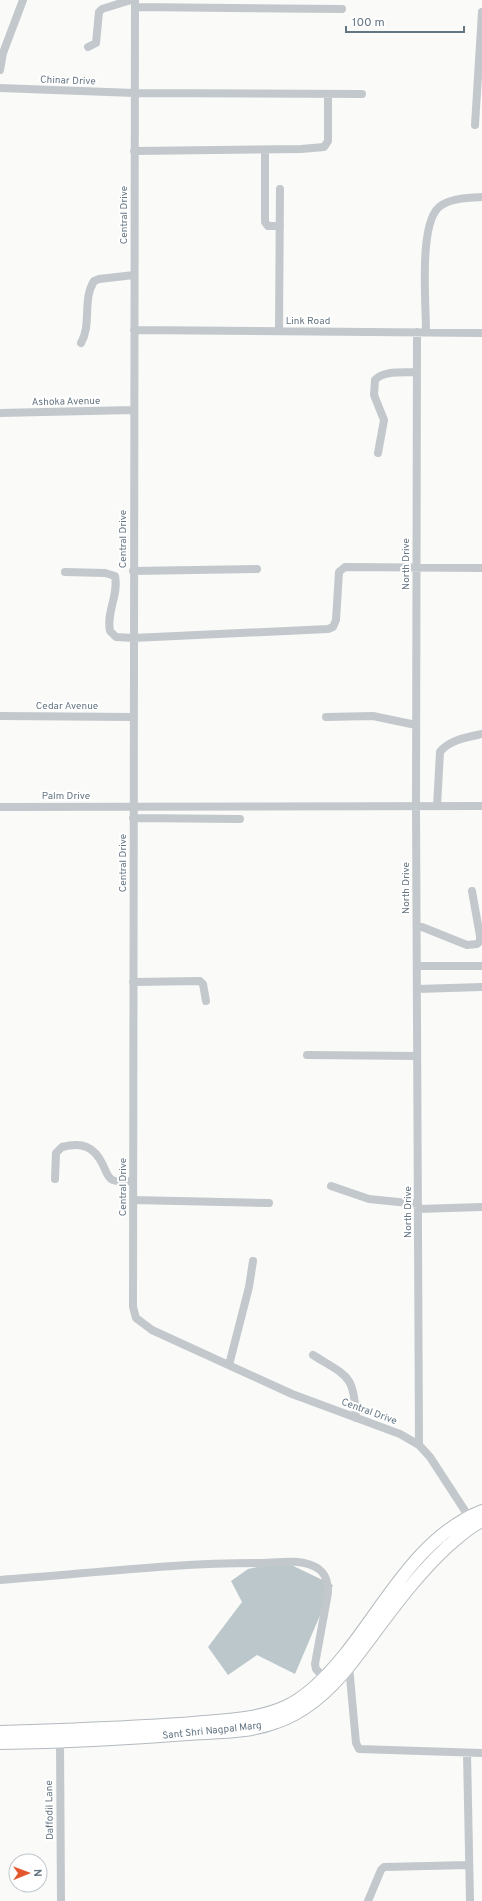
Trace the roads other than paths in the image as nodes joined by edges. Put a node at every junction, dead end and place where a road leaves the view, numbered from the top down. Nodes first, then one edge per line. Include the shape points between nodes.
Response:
1 (23, 0) edge
2 (134, 2) edge
3 (342, 9) dead end
4 (482, 12) edge
5 (88, 47) dead end
6 (0, 70) edge
7 (0, 88) edge
8 (134, 93) junction
9 (328, 94) junction
10 (362, 94) dead end
11 (475, 125) dead end
12 (265, 150) junction
13 (134, 151) junction
14 (280, 189) dead end
15 (482, 197) edge
16 (280, 226) junction
17 (134, 275) junction
18 (134, 330) junction
19 (279, 331) junction
20 (417, 332) junction
21 (426, 332) junction
22 (482, 333) edge
23 (81, 343) dead end
24 (416, 372) junction
25 (133, 410) junction
26 (0, 413) edge
27 (378, 453) dead end
28 (416, 567) junction
29 (482, 568) edge
30 (257, 569) dead end
31 (133, 571) junction
32 (65, 572) dead end
33 (133, 638) junction
34 (0, 716) edge
35 (133, 717) junction
36 (326, 717) dead end
37 (416, 724) junction
38 (482, 734) edge
39 (133, 806) junction
40 (437, 806) junction
41 (482, 806) edge
42 (0, 807) edge
43 (416, 807) junction
44 (133, 818) junction
45 (240, 819) dead end
46 (472, 891) dead end
47 (417, 925) junction
48 (417, 966) junction
49 (482, 966) edge
50 (133, 982) junction
51 (482, 987) edge
52 (417, 989) junction
53 (206, 1001) dead end
54 (307, 1055) dead end
55 (417, 1056) junction
56 (55, 1179) dead end
57 (133, 1181) junction
58 (331, 1186) dead end
59 (133, 1200) junction
60 (269, 1203) dead end
61 (418, 1206) junction
62 (482, 1208) edge
63 (253, 1261) dead end
64 (313, 1355) dead end
65 (229, 1365) junction
66 (356, 1418) junction
67 (419, 1445) junction
68 (482, 1511) edge
69 (475, 1521) edge
70 (0, 1580) edge
71 (349, 1666) junction
72 (328, 1682) junction
73 (0, 1732) edge
74 (60, 1742) junction
75 (0, 1743) edge
76 (466, 1753) junction
77 (482, 1753) edge
78 (468, 1866) junction
79 (61, 1901) edge
80 (368, 1901) edge
81 (470, 1901) edge

1 - 6 street via 3,53
2 - 3 street
2 - 5 street via 102,9 99,12 96,43
2 - 8 street, Central Drive
4 - 11 street
7 - 8 street, Chinar Drive
8 - 9 street, Chinar Drive
8 - 13 street, Central Drive
9 - 10 street, Chinar Drive
9 - 12 street via 327,145 320,148
12 - 13 street
12 - 16 street via 266,222 268,226
13 - 17 street, Central Drive
14 - 16 street
15 - 21 street via 454,200 438,208 429,221 426,239
16 - 19 street
17 - 18 street, Central Drive
17 - 23 street via 94,281 89,293 87,330
18 - 19 street, Link Road
18 - 25 street, Central Drive
19 - 20 street, Link Road
20 - 21 street, Link Road
20 - 24 street, North Drive
21 - 22 street, Link Road
24 - 27 street via 386,374 375,380 374,395 384,420
24 - 28 street, North Drive
25 - 26 street, Ashoka Avenue
25 - 31 street, Central Drive
28 - 29 street
28 - 33 street via 341,568 336,620 333,627 328,630
28 - 37 street, North Drive
30 - 31 street
31 - 33 street, Central Drive
32 - 33 street via 105,573 115,576 110,631 116,637
33 - 35 street, Central Drive
34 - 35 street, Cedar Avenue
35 - 39 street, Central Drive
36 - 37 street via 373,716
37 - 43 street, North Drive
38 - 40 street via 450,743 440,752
39 - 42 street, Palm Drive
39 - 43 street, Palm Drive
39 - 44 street, Central Drive
40 - 41 street, Palm Drive
40 - 43 street, Palm Drive
43 - 47 street, North Drive
44 - 45 street
44 - 50 street, Central Drive
46 - 47 street via 480,936 477,944 467,945
47 - 48 street, North Drive
48 - 49 street
48 - 52 street, North Drive
50 - 53 street via 200,981 203,984
50 - 57 street, Central Drive
51 - 52 street
52 - 55 street, North Drive
54 - 55 street
55 - 61 street, North Drive
56 - 57 street via 56,1153 62,1147 77,1146 98,1154 111,1179
57 - 59 street, Central Drive
58 - 61 street via 369,1199
59 - 60 street
59 - 65 street, Central Drive via 133,1307 136,1318 152,1330
61 - 62 street
61 - 67 street, North Drive
63 - 65 street
64 - 66 street via 349,1379 355,1395
65 - 66 street, Central Drive via 292,1394
66 - 67 street, Central Drive via 400,1434
67 - 69 street, Central Drive
68 - 69 main road, Sant Shri Nagpal Marg
69 - 71 main road, Sant Shri Nagpal Marg via 401,1596
69 - 72 main road, Sant Shri Nagpal Marg via 425,1550 392,1589
70 - 72 street via 205,1564 304,1562 320,1569 328,1582 315,1664 316,1669
71 - 72 main road, Sant Shri Nagpal Marg
71 - 76 street via 356,1743 359,1749
72 - 73 main road, Sant Shri Nagpal Marg via 286,1707 251,1718 139,1728
72 - 74 main road, Sant Shri Nagpal Marg via 308,1706 292,1716 264,1727
74 - 75 main road, Sant Shri Nagpal Marg
74 - 79 street, Daffodil Lane
76 - 77 street
76 - 78 street
78 - 80 street via 384,1867
78 - 81 street

